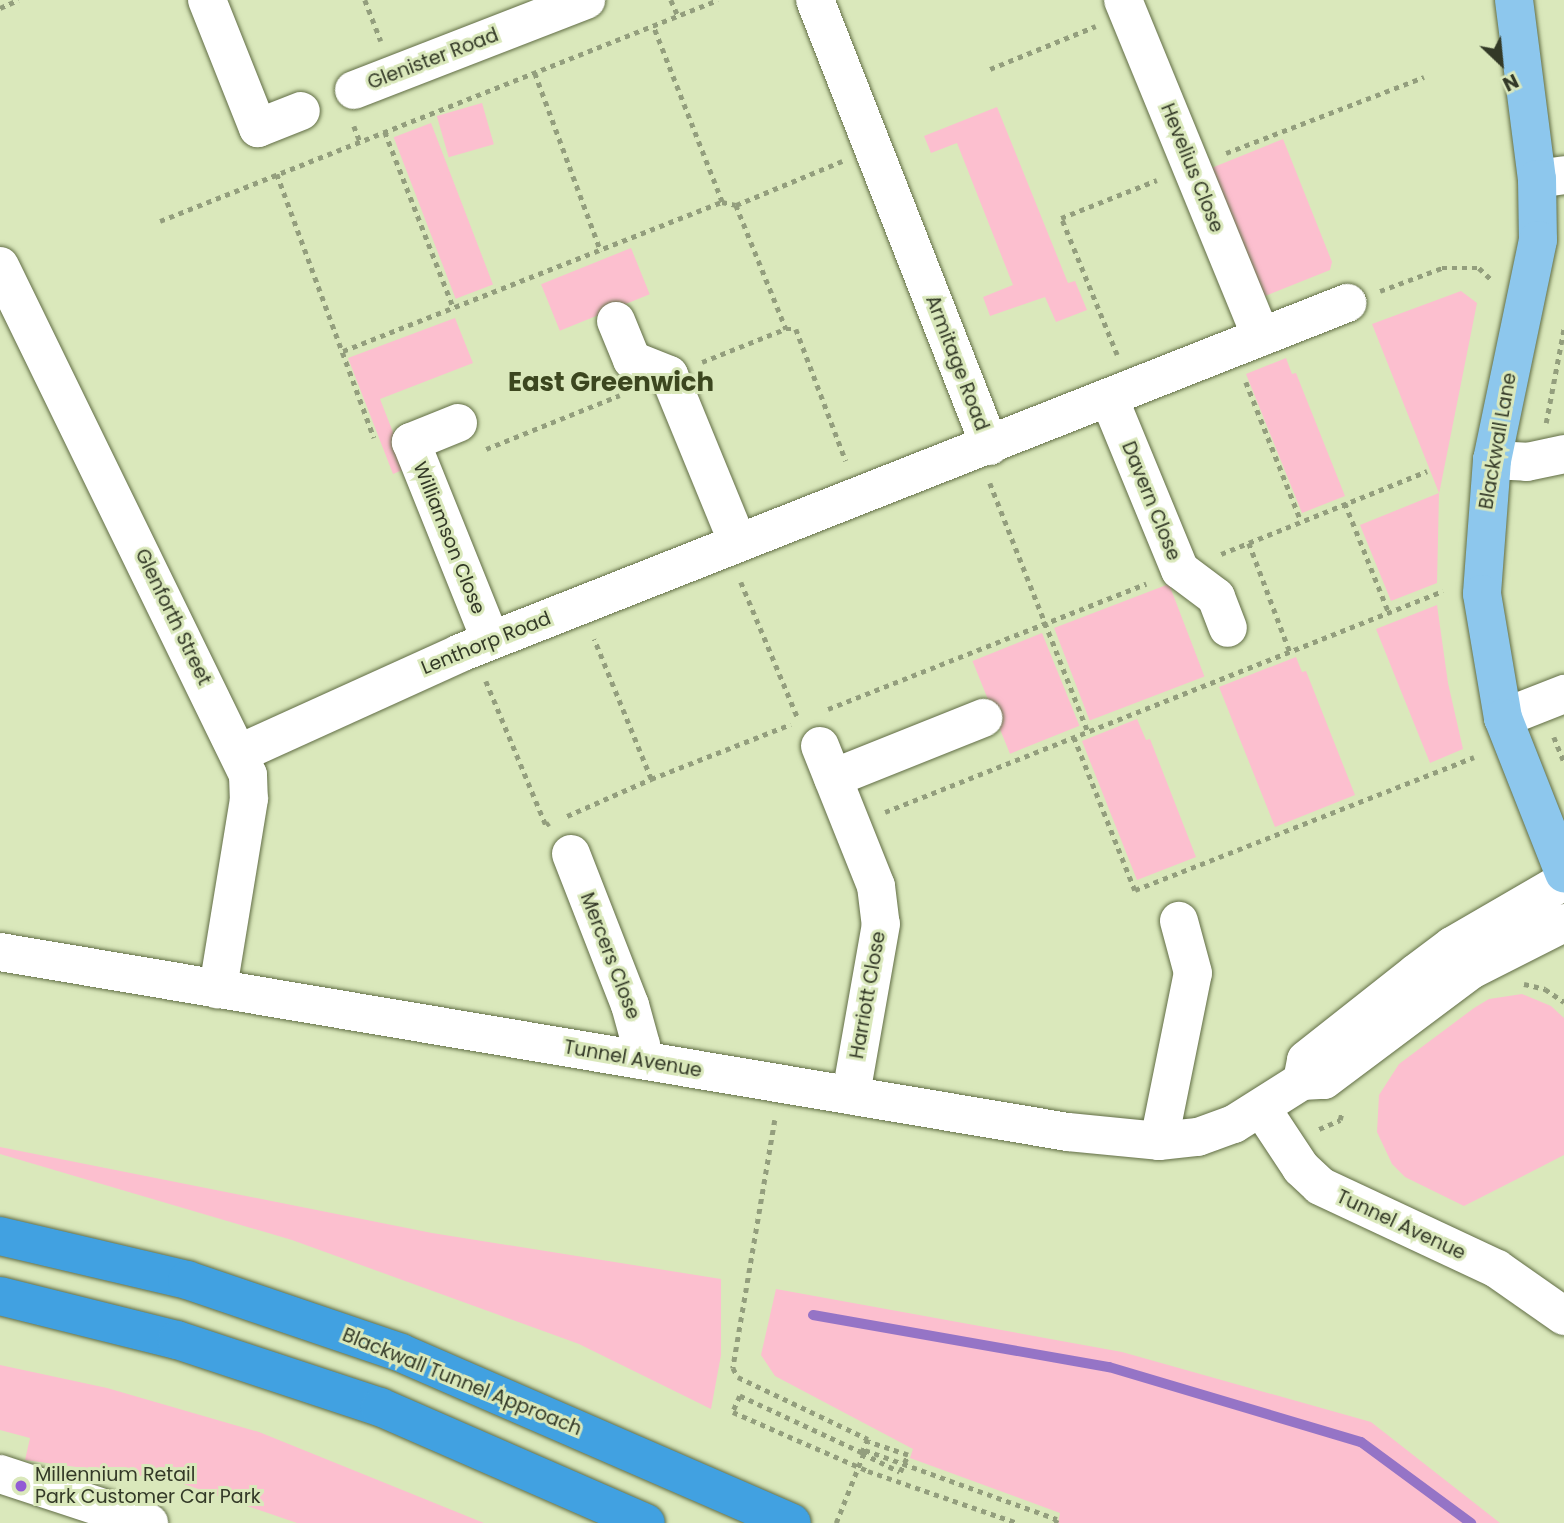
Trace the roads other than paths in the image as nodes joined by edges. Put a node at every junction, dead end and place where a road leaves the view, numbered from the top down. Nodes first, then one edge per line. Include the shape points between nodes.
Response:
1 (207, 0) edge
2 (586, 0) edge
3 (815, 0) edge
4 (1514, 0) edge
5 (1113, 12) edge
6 (506, 14) edge
7 (354, 90) dead end
8 (301, 111) dead end
9 (1551, 177) edge
10 (0, 266) edge
11 (1347, 303) road end
12 (616, 321) dead end
13 (1261, 337) junction
14 (1116, 383) junction
15 (467, 438) road end
16 (1555, 440) edge
17 (988, 459) junction
18 (1492, 460) junction
19 (731, 544) junction
20 (1228, 628) dead end
21 (486, 656) junction
22 (1559, 710) edge
23 (983, 718) dead end
24 (1503, 718) junction
25 (240, 753) junction
26 (571, 854) dead end
27 (1564, 873) edge
28 (1564, 881) edge
29 (1179, 921) dead end
30 (1564, 923) edge
31 (0, 952) edge
32 (218, 989) junction
33 (640, 1060) junction
34 (1303, 1081) junction
35 (851, 1095) junction
36 (1262, 1109) junction
37 (1158, 1140) junction
38 (0, 1236) edge
39 (0, 1296) edge
40 (1564, 1316) edge
41 (0, 1474) edge
42 (149, 1523) edge
43 (646, 1523) edge
44 (792, 1523) edge

1 - 8 street via 258,128
2 - 6 street, Glenister Road
3 - 17 street, Armitage Road
4 - 9 main road, Blackwall Lane
5 - 13 street, Hevelius Close
6 - 7 street, Glenister Road
9 - 18 main road, Blackwall Lane
10 - 25 street, Glenforth Street
11 - 13 street, Armitage Road
12 - 19 street via 632,360 683,370
13 - 14 street, Armitage Road
14 - 17 street, Armitage Road
14 - 20 street, Davern Close via 1180,570 1216,597
15 - 21 street, Williamson Close via 395,446
16 - 18 street via 1527,462
17 - 19 street, Lenthorp Road via 859,494
18 - 24 main road, Blackwall Lane via 1482,594
19 - 21 street, Lenthorp Road
21 - 25 street, Lenthorp Road via 395,680 323,718
22 - 24 street
23 - 35 street, Harriott Close via 818,734 876,886 881,923
24 - 27 main road, Blackwall Lane
25 - 32 street, Glenforth Street via 249,799
26 - 33 street, Mercers Close via 630,1005 641,1045
28 - 34 street via 1452,946 1416,973 1306,1060
29 - 37 street via 1194,973
30 - 34 street, Tunnel Avenue via 1471,970 1324,1080
31 - 32 street, Tunnel Avenue
32 - 33 street, Tunnel Avenue
33 - 35 street, Tunnel Avenue
34 - 36 street, Tunnel Avenue
35 - 37 street, Tunnel Avenue via 1068,1132
36 - 37 street, Tunnel Avenue via 1198,1137
36 - 40 street, Tunnel Avenue via 1300,1168 1320,1186 1497,1269
38 - 44 highway, Blackwall Tunnel Approach via 187,1280 401,1353
39 - 43 highway via 177,1340 380,1407
41 - 42 street

